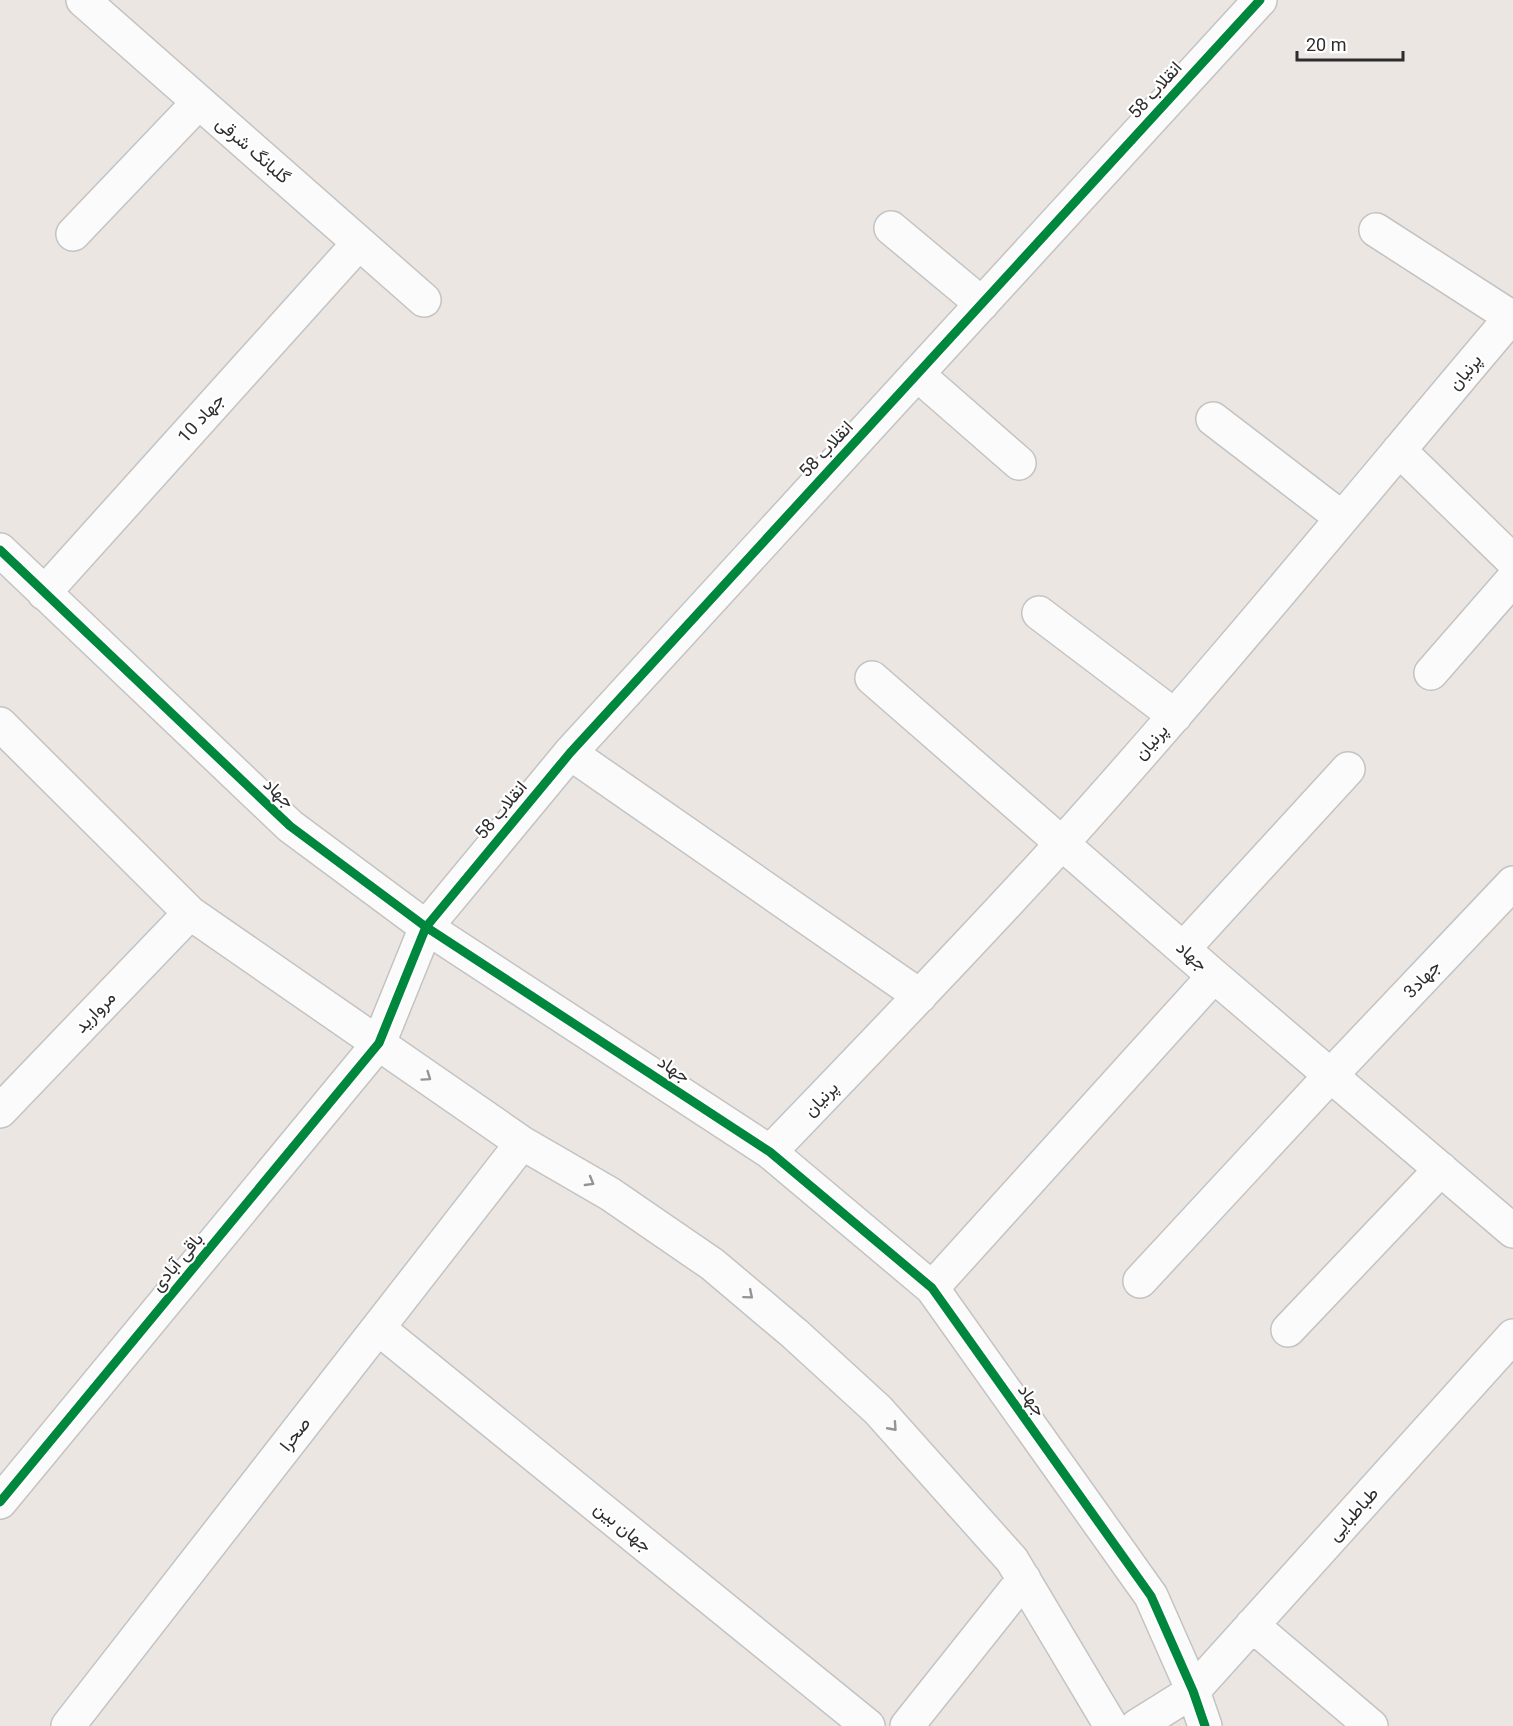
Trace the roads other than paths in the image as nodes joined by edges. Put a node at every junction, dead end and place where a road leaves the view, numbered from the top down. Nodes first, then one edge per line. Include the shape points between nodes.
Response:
1 (83, 0) edge
2 (1260, 0) edge
3 (199, 102) junction
4 (891, 228) dead end
5 (1376, 230) dead end
6 (73, 234) dead end
7 (359, 243) junction
8 (424, 300) dead end
9 (981, 304) junction
10 (1512, 316) edge
11 (917, 374) junction
12 (1213, 419) dead end
13 (1399, 450) junction
14 (1019, 463) dead end
15 (1342, 518) junction
16 (0, 550) edge
17 (1513, 561) edge
18 (1513, 579) edge
19 (44, 593) junction
20 (1040, 613) dead end
21 (1431, 674) dead end
22 (872, 678) dead end
23 (1175, 716) junction
24 (0, 724) edge
25 (570, 753) junction
26 (1348, 769) dead end
27 (1063, 842) junction
28 (1513, 883) edge
29 (190, 913) junction
30 (426, 927) junction
31 (1184, 949) junction
32 (1214, 976) junction
33 (920, 996) junction
34 (379, 1043) junction
35 (1331, 1075) junction
36 (0, 1111) edge
37 (522, 1143) junction
38 (770, 1152) junction
39 (1441, 1169) junction
40 (1513, 1232) edge
41 (1140, 1281) dead end
42 (932, 1288) junction
43 (378, 1328) junction
44 (1288, 1330) dead end
45 (1513, 1336) edge
46 (0, 1502) edge
47 (1024, 1579) junction
48 (1252, 1625) junction
49 (1193, 1691) junction
50 (68, 1726) edge
51 (868, 1726) edge
52 (907, 1726) edge
53 (1111, 1726) edge
54 (1137, 1726) edge
55 (1205, 1726) edge
56 (1371, 1726) edge

1 - 3 street, گلبانگ شرقی
2 - 9 street, انقلاب 58
3 - 6 street
3 - 7 street, گلبانگ شرقی
4 - 9 street
5 - 10 street
7 - 8 street, گلبانگ شرقی
7 - 19 street, جهاد 10
9 - 11 street, انقلاب 58
10 - 13 street, پرنیان
11 - 14 street
11 - 25 street, انقلاب 58
12 - 15 street
13 - 15 street, پرنیان
13 - 17 street
15 - 23 street, پرنیان
16 - 19 street, جهاد
18 - 21 street
19 - 30 street, جهاد via 290,826
20 - 23 street
22 - 27 street, جهاد
23 - 27 street, پرنیان
24 - 29 street
25 - 30 street, انقلاب 58
25 - 33 street
26 - 31 street
27 - 31 street, جهاد
27 - 33 street, پرنیان
28 - 35 street, جهاد3
29 - 34 street
29 - 36 street, مروارید
30 - 34 street, انقلاب 58
30 - 38 street, جهاد
31 - 32 street, جهاد
32 - 35 street, جهاد
32 - 42 street
33 - 38 street, پرنیان
34 -> 37 street
34 - 46 street, باقی آبادی
35 - 39 street, جهاد
35 - 41 street, جهاد3
37 - 43 street, صحرا
37 -> 47 street via 610,1194 712,1264 795,1334 878,1410 1012,1560
38 - 42 street, جهاد
39 - 40 street, جهاد
39 - 44 street
42 - 49 street, جهاد via 1151,1596
43 - 50 street, صحرا
43 - 51 street, جهان بین
45 - 48 street, طباطبایی
47 - 52 street
47 - 53 street
48 - 49 street, طباطبایی
48 - 56 street
49 - 54 street, طباطبایی
49 - 55 street, جهاد

